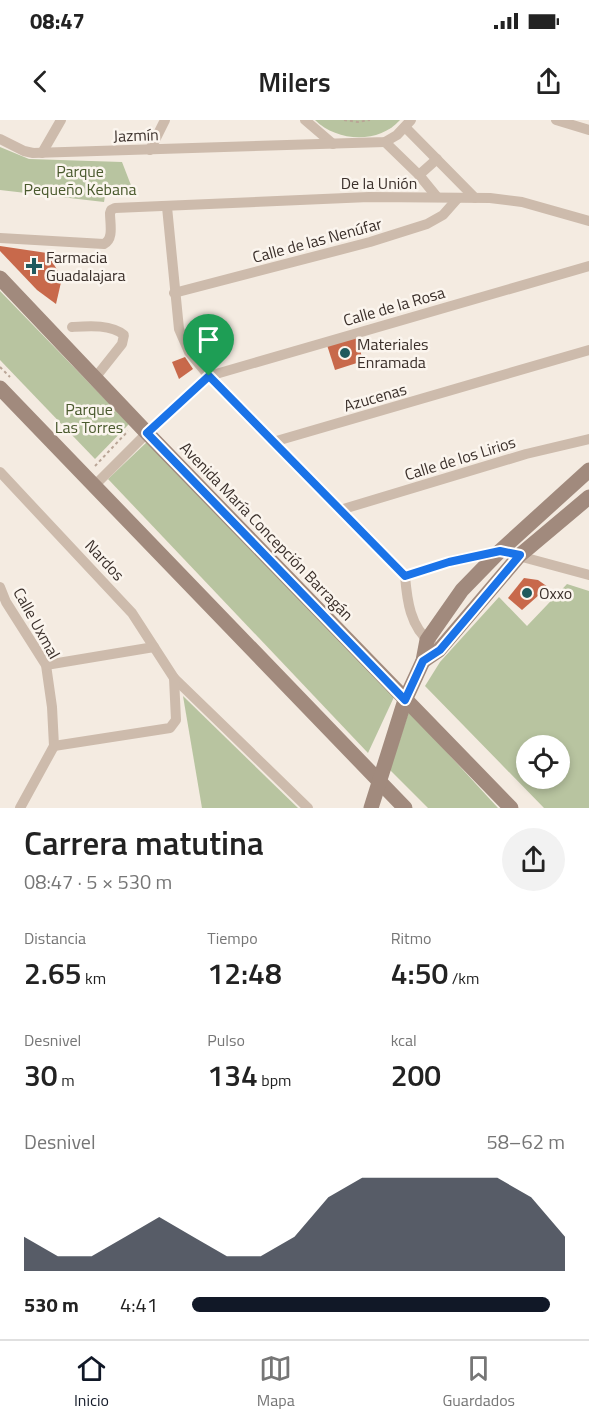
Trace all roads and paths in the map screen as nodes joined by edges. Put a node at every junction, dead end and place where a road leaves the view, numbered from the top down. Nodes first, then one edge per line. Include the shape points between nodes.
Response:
1 (61, 120) edge
2 (165, 120) edge
3 (305, 120) edge
4 (344, 120) edge
5 (370, 120) edge
6 (556, 120) edge
7 (408, 124) edge
8 (589, 130) edge
9 (0, 139) edge
10 (385, 142) junction
11 (333, 144) junction
12 (150, 150) junction
13 (42, 153) junction
14 (437, 159) junction
15 (419, 175) junction
16 (437, 197) junction
17 (458, 198) junction
18 (476, 198) junction
19 (166, 207) junction
20 (589, 221) edge
21 (0, 238) edge
22 (589, 266) edge
23 (0, 278) edge
24 (174, 293) junction
25 (72, 327) dead end
26 (589, 350) edge
27 (0, 367) edge
28 (209, 376) junction
29 (95, 378) junction
30 (16, 383) dead end
31 (0, 388) edge
32 (128, 432) dead end
33 (147, 433) junction
34 (589, 439) edge
35 (273, 442) junction
36 (95, 466) dead end
37 (0, 472) edge
38 (587, 475) edge
39 (94, 486) junction
40 (589, 497) edge
41 (340, 510) junction
42 (500, 551) junction
43 (520, 555) junction
44 (589, 575) edge
45 (405, 576) junction
46 (0, 587) edge
47 (427, 640) junction
48 (154, 647) junction
49 (440, 650) junction
50 (423, 661) junction
51 (46, 665) junction
52 (174, 678) junction
53 (405, 700) junction
54 (54, 746) junction
55 (379, 780) junction
56 (20, 808) edge
57 (308, 808) edge
58 (371, 808) edge
59 (405, 808) edge
60 (511, 808) edge

1 - 13 street
2 - 12 street
3 - 11 street
4 - 5 path
6 - 8 street
7 - 10 street
7 - 14 street
9 - 13 street, Jazmín via 24,151
10 - 11 street, Jazmín
10 - 15 street
11 - 12 street, Jazmín
12 - 13 street, Jazmín
14 - 15 street
14 - 18 street
15 - 16 street
16 - 17 street, De la Unión
16 - 19 street, De la Unión via 264,200
17 - 18 street, De la Unión
17 - 24 street, Calle de las Nenúfar via 443,215 427,224
18 - 20 street, De la Unión via 522,202
19 - 21 street, De la Unión via 111,210 110,237 104,244
19 - 24 street
22 - 28 street, Calle de la Rosa
23 - 29 street, Avenida María Concepción Barragán
24 - 28 street via 183,342
25 - 29 street via 108,328 124,335 122,344
26 - 35 street, Azucenas
27 - 30 path
28 - 33 street
28 - 35 street
29 - 33 street, Avenida María Concepción Barragán
31 - 39 street
32 - 36 path
33 - 39 street
33 - 53 street, Avenida María Concepción Barragán
34 - 41 street, Calle de los Lirios
35 - 41 street
37 - 48 street, Nardos via 118,597
38 - 42 street
39 - 55 street
40 - 43 street
41 - 45 street
42 - 43 street
42 - 45 street
42 - 47 street via 462,590
43 - 44 street
43 - 49 street
45 - 47 street via 413,620
46 - 51 street, Calle Uxmal
47 - 49 street
47 - 50 street
48 - 51 street
48 - 52 street, Nardos
49 - 50 street
50 - 53 street
51 - 54 street, Calle Uxmal
52 - 54 street via 176,720 170,729
52 - 57 street, Nardos
53 - 55 street
53 - 60 street, Avenida María Concepción Barragán
54 - 56 street
55 - 58 street
55 - 59 street

